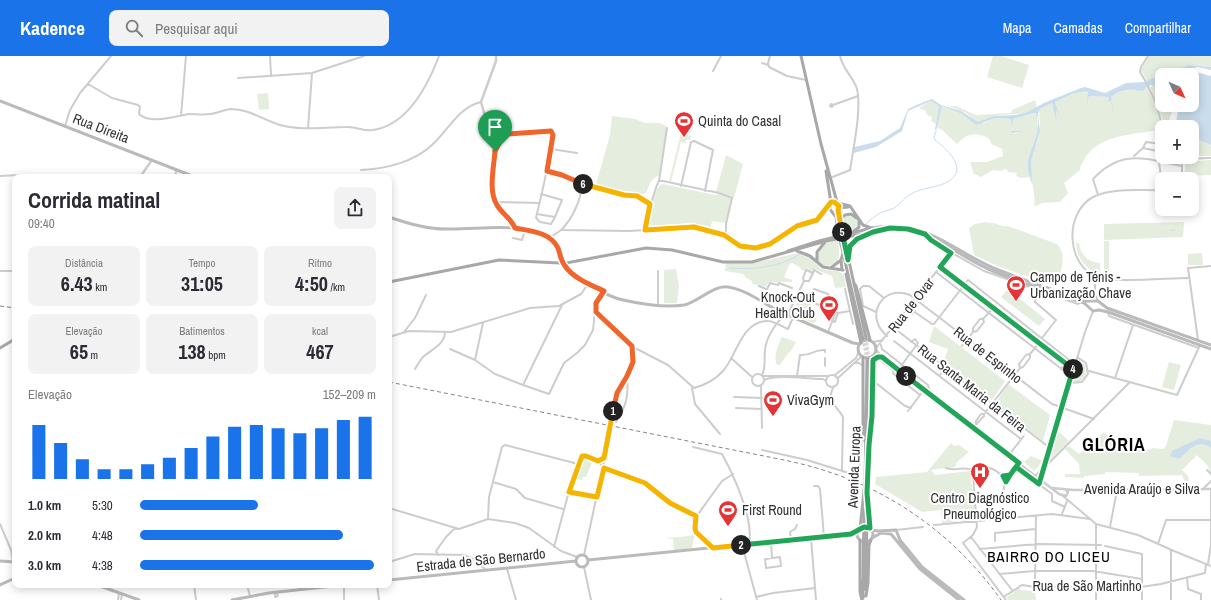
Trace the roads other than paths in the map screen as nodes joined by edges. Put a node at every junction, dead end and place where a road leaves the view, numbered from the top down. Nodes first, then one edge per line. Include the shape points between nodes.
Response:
1 (111, 56) edge
2 (186, 56) edge
3 (270, 56) edge
4 (364, 56) edge
5 (439, 56) edge
6 (496, 56) edge
7 (721, 56) edge
8 (770, 56) edge
9 (800, 56) edge
10 (840, 56) edge
11 (1148, 56) edge
12 (762, 63) dead end
13 (768, 65) junction
14 (713, 71) dead end
15 (312, 73) junction
16 (271, 75) junction
17 (238, 78) dead end
18 (806, 80) junction
19 (88, 84) junction
20 (858, 96) junction
21 (853, 98) junction
22 (858, 99) junction
23 (0, 101) edge
24 (481, 102) junction
25 (833, 105) dead end
26 (181, 116) junction
27 (1160, 120) edge
28 (65, 126) junction
29 (308, 128) junction
30 (667, 128) dead end
31 (1155, 143) edge
32 (821, 144) junction
33 (1143, 148) junction
34 (551, 149) junction
35 (495, 151) junction
36 (1155, 151) edge
37 (577, 153) dead end
38 (1134, 156) junction
39 (1199, 158) edge
40 (1211, 158) edge
41 (152, 160) junction
42 (1155, 161) edge
43 (1171, 164) edge
44 (1182, 166) joint
45 (177, 170) junction
46 (361, 170) dead end
47 (547, 171) junction
48 (1182, 172) edge
49 (142, 174) edge
50 (175, 174) edge
51 (187, 174) edge
52 (12, 175) edge
53 (0, 176) edge
54 (829, 178) junction
55 (659, 181) junction
56 (583, 184) junction
57 (681, 186) junction
58 (1155, 190) edge
59 (705, 191) junction
60 (542, 194) junction
61 (1098, 195) junction
62 (496, 202) junction
63 (540, 203) junction
64 (837, 203) junction
65 (650, 204) junction
66 (830, 204) junction
67 (838, 209) junction
68 (832, 211) junction
69 (824, 213) junction
70 (537, 214) junction
71 (555, 217) junction
72 (392, 218) edge
73 (858, 219) junction
74 (515, 228) junction
75 (840, 228) junction
76 (525, 230) junction
77 (562, 230) junction
78 (645, 230) junction
79 (873, 230) junction
80 (845, 234) junction
81 (925, 234) junction
82 (726, 237) junction
83 (512, 238) dead end
84 (550, 238) junction
85 (826, 241) junction
86 (843, 244) junction
87 (790, 252) junction
88 (843, 252) junction
89 (951, 253) junction
90 (776, 256) junction
91 (841, 260) junction
92 (848, 260) junction
93 (817, 262) junction
94 (1211, 266) edge
95 (832, 267) junction
96 (940, 267) junction
97 (843, 270) junction
98 (0, 271) edge
99 (12, 271) edge
100 (658, 271) dead end
101 (936, 272) junction
102 (813, 273) junction
103 (821, 274) dead end
104 (846, 274) junction
105 (1095, 276) junction
106 (1188, 278) junction
107 (392, 281) edge
108 (804, 281) junction
109 (852, 281) junction
110 (588, 284) junction
111 (964, 285) junction
112 (759, 286) dead end
113 (792, 288) dead end
114 (766, 289) junction
115 (845, 289) dead end
116 (959, 290) junction
117 (1037, 290) junction
118 (604, 291) junction
119 (852, 291) junction
120 (1095, 294) junction
121 (426, 295) dead end
122 (798, 296) junction
123 (884, 298) junction
124 (916, 299) junction
125 (810, 301) junction
126 (1092, 301) junction
127 (1098, 301) junction
128 (1081, 302) junction
129 (658, 304) junction
130 (562, 305) junction
131 (1101, 305) junction
132 (768, 306) junction
133 (1090, 307) junction
134 (909, 308) junction
135 (993, 308) junction
136 (830, 310) junction
137 (1093, 310) junction
138 (1099, 310) junction
139 (907, 311) junction
140 (915, 311) junction
141 (596, 312) junction
142 (850, 312) junction
143 (876, 312) junction
144 (1108, 312) junction
145 (837, 313) junction
146 (988, 313) junction
147 (789, 314) junction
148 (783, 315) junction
149 (939, 317) junction
150 (983, 319) junction
151 (792, 320) dead end
152 (1018, 320) junction
153 (483, 323) junction
154 (776, 323) junction
155 (853, 324) dead end
156 (1014, 324) junction
157 (1133, 324) junction
158 (894, 328) junction
159 (404, 332) junction
160 (445, 332) junction
161 (828, 332) junction
162 (973, 332) junction
163 (392, 336) edge
164 (887, 336) junction
165 (1042, 338) junction
166 (884, 339) junction
167 (967, 339) junction
168 (12, 341) edge
169 (872, 341) junction
170 (894, 341) dead end
171 (853, 343) junction
172 (860, 343) junction
173 (1039, 343) junction
174 (881, 344) junction
175 (1200, 344) junction
176 (916, 345) junction
177 (1211, 345) edge
178 (632, 346) junction
179 (962, 346) dead end
180 (0, 348) edge
181 (450, 349) dead end
182 (876, 349) junction
183 (1034, 349) junction
184 (1211, 349) edge
185 (859, 350) junction
186 (825, 352) dead end
187 (911, 353) junction
188 (1030, 354) junction
189 (863, 356) junction
190 (873, 356) junction
191 (880, 357) junction
192 (1077, 357) junction
193 (731, 358) junction
194 (825, 358) dead end
195 (475, 360) junction
196 (870, 360) junction
197 (854, 364) junction
198 (1065, 364) junction
199 (902, 365) junction
200 (825, 366) dead end
201 (945, 368) junction
202 (1020, 368) junction
203 (415, 369) dead end
204 (864, 369) junction
205 (1061, 369) junction
206 (1074, 369) junction
207 (764, 370) junction
208 (896, 370) junction
209 (1089, 371) junction
210 (1068, 374) dead end
211 (835, 375) junction
212 (939, 375) junction
213 (1014, 375) junction
214 (627, 376) junction
215 (752, 376) junction
216 (762, 376) junction
217 (769, 376) junction
218 (797, 376) junction
219 (828, 376) junction
220 (794, 377) junction
221 (1115, 378) junction
222 (838, 379) junction
223 (764, 380) junction
224 (826, 381) junction
225 (1070, 383) junction
226 (1129, 383) junction
227 (523, 385) junction
228 (761, 386) junction
229 (830, 386) junction
230 (834, 386) junction
231 (692, 388) junction
232 (832, 390) junction
233 (925, 391) junction
234 (920, 395) junction
235 (734, 397) dead end
236 (762, 398) junction
237 (991, 404) junction
238 (736, 408) dead end
239 (911, 408) junction
240 (1062, 408) junction
241 (762, 409) junction
242 (908, 411) dead end
243 (986, 411) junction
244 (1094, 419) junction
245 (616, 422) dead end
246 (863, 425) junction
247 (762, 428) dead end
248 (973, 428) junction
249 (720, 434) dead end
250 (608, 439) junction
251 (867, 444) junction
252 (693, 447) dead end
253 (1050, 448) junction
254 (762, 450) dead end
255 (1009, 455) junction
256 (598, 461) junction
257 (1019, 463) junction
258 (578, 464) junction
259 (1048, 464) dead end
260 (1016, 467) junction
261 (604, 468) junction
262 (946, 468) dead end
263 (1044, 468) junction
264 (842, 470) junction
265 (1207, 470) dead end
266 (974, 471) junction
267 (733, 474) junction
268 (1211, 474) edge
269 (1010, 475) junction
270 (1003, 476) junction
271 (1036, 476) junction
272 (1040, 480) junction
273 (1211, 481) edge
274 (493, 482) junction
275 (1006, 482) junction
276 (1039, 484) junction
277 (814, 486) dead end
278 (1051, 488) junction
279 (1203, 489) junction
280 (1211, 489) edge
281 (1064, 490) junction
282 (1074, 490) junction
283 (1117, 490) junction
284 (569, 492) junction
285 (866, 492) junction
286 (1067, 494) junction
287 (1062, 496) junction
288 (597, 497) junction
289 (976, 501) junction
290 (1068, 501) junction
291 (1065, 507) junction
292 (392, 509) edge
293 (564, 509) junction
294 (1062, 514) junction
295 (1084, 514) junction
296 (696, 516) junction
297 (1036, 516) junction
298 (488, 519) junction
299 (1082, 519) junction
300 (1090, 519) junction
301 (1211, 520) edge
302 (978, 521) junction
303 (0, 524) edge
304 (1096, 524) junction
305 (797, 525) dead end
306 (934, 525) dead end
307 (923, 527) dead end
308 (1110, 527) junction
309 (455, 528) junction
310 (871, 529) junction
311 (1036, 529) junction
312 (859, 530) junction
313 (896, 530) junction
314 (851, 534) junction
315 (899, 534) junction
316 (824, 537) junction
317 (895, 537) junction
318 (970, 537) junction
319 (811, 538) junction
320 (859, 539) junction
321 (872, 539) junction
322 (791, 540) junction
323 (995, 541) dead end
324 (771, 542) junction
325 (749, 544) junction
326 (1036, 544) junction
327 (1096, 544) junction
328 (1158, 544) junction
329 (742, 545) junction
330 (1101, 545) dead end
331 (1211, 545) edge
332 (1105, 546) dead end
333 (554, 547) junction
334 (713, 548) junction
335 (979, 549) junction
336 (1171, 550) junction
337 (12, 554) edge
338 (438, 554) junction
339 (584, 555) junction
340 (577, 557) junction
341 (772, 558) junction
342 (588, 560) junction
343 (0, 561) edge
344 (392, 561) edge
345 (576, 561) junction
346 (12, 562) edge
347 (1207, 564) junction
348 (1211, 566) edge
349 (584, 567) junction
350 (507, 569) junction
351 (486, 571) junction
352 (1035, 571) junction
353 (1096, 571) junction
354 (999, 574) junction
355 (1187, 577) junction
356 (12, 579) edge
357 (392, 580) edge
358 (1142, 580) junction
359 (1172, 582) junction
360 (0, 585) edge
361 (1035, 587) junction
362 (1096, 587) junction
363 (1142, 587) junction
364 (109, 588) edge
365 (194, 588) edge
366 (248, 588) edge
367 (320, 588) edge
368 (344, 588) edge
369 (377, 588) edge
370 (815, 588) junction
371 (1012, 590) junction
372 (120, 594) junction
373 (277, 595) junction
374 (250, 596) junction
375 (1005, 596) junction
376 (756, 598) edge
377 (864, 599) edge
378 (120, 600) edge
379 (139, 600) edge
380 (196, 600) edge
381 (232, 600) edge
382 (279, 600) edge
383 (344, 600) edge
384 (379, 600) edge
385 (516, 600) edge
386 (591, 600) edge
387 (816, 600) edge
388 (959, 600) edge
389 (964, 600) edge
390 (1006, 600) edge
391 (1096, 600) edge
392 (1142, 600) edge
393 (1171, 600) edge
394 (1200, 600) edge

1 - 19 street
2 - 26 street
3 - 16 street
4 - 15 street
5 - 29 street via 415,103 394,121 373,131 348,126
6 - 24 street
7 - 14 street
8 - 13 street
9 - 18 main road
10 - 20 street via 856,86
11 - 27 street via 1140,72 1146,80
12 - 13 street
13 - 18 street via 787,76
15 - 16 street
15 - 29 street
16 - 17 street
18 - 32 main road
19 - 26 street via 112,98 138,105 139,114 143,117 164,119
19 - 28 street via 70,110
20 - 21 street
20 - 22 street
21 - 22 street
21 - 25 street
22 - 54 street via 850,170
23 - 28 main road, Rua Direita
24 - 35 street
24 - 46 street via 467,106 424,152 392,165
26 - 29 street via 240,110 280,125
28 - 41 main road, Rua Direita
30 - 55 street
31 - 33 street via 1148,142
32 - 54 main road
32 - 66 main road via 831,196
33 - 36 street
33 - 38 street
34 - 35 street via 551,131 541,130 507,134
34 - 37 street
34 - 47 street
35 - 62 street via 493,190
38 - 42 street
38 - 61 street via 1104,167 1093,179
39 - 40 street
41 - 45 main road, Rua Direita
41 - 49 street
43 - 44 street
44 - 48 street
45 - 50 street
45 - 51 main road, Rua Direita
47 - 56 street
47 - 60 street
52 - 53 street
54 - 64 main road
55 - 57 street
55 - 65 street
56 - 65 street via 637,196
56 - 77 street via 581,199
57 - 59 street
57 - 59 street via 691,142 694,141 713,150
58 - 61 street
59 - 82 street via 732,198
60 - 63 street
60 - 71 street via 562,200
61 - 105 street via 1082,206 1073,229 1075,254 1086,270
62 - 63 street
62 - 74 street
63 - 70 street
64 - 66 main road
64 - 67 main road
64 - 79 main road via 850,206 863,225
65 - 78 street
66 - 68 main road
66 - 69 main road
67 - 68 main road
67 - 73 main road via 848,206
67 - 75 main road
68 - 69 main road
68 - 75 main road
69 - 82 street via 815,221 802,224 770,244 756,248 740,246
70 - 71 street
70 - 71 street via 536,218 540,222 551,224
72 - 74 main road via 445,229
73 - 75 main road via 851,214 845,215 841,219
73 - 80 main road via 857,229
74 - 76 main road
75 - 86 main road, bridge
76 - 83 street via 522,240
76 - 84 main road
77 - 78 street
77 - 84 street
78 - 82 street via 694,227
79 - 80 main road
79 - 81 main road via 900,228
79 - 85 main road
79 - 92 main road via 853,242
79 - 126 main road via 900,225 922,230 997,270 1085,301
80 - 90 main road via 803,245
81 - 89 street
81 - 128 main road via 995,272
84 - 110 main road via 564,265
85 - 87 main road
85 - 93 main road via 817,252
86 - 88 main road
86 - 92 main road
87 - 90 main road
87 - 93 main road via 801,251
88 - 91 main road
88 - 119 main road
89 - 96 street, Rua de Ovar
89 - 117 street via 994,275
90 - 107 main road, bridge via 752,262 733,262 672,250 646,248 560,263 499,260
91 - 95 main road
91 - 97 main road
92 - 109 main road
93 - 95 main road via 823,267
94 - 106 street via 1188,268
95 - 97 main road
96 - 101 street, Rua de Ovar
96 - 111 street
97 - 104 main road
98 - 99 street
100 - 129 street
101 - 116 street
101 - 124 street, Rua de Ovar
102 - 103 street via 814,270
102 - 108 street via 809,281
102 - 108 street via 806,270
104 - 119 main road
104 - 172 main road
105 - 106 street via 1110,280
105 - 120 street
106 - 175 street
108 - 122 street
109 - 119 main road via 864,338
109 - 169 main road via 856,286
110 - 118 main road
110 - 130 street via 581,294
111 - 116 street
111 - 135 street
111 - 152 street via 968,280
112 - 114 street
113 - 114 street via 771,282
114 - 132 street via 763,298 770,301
115 - 142 street
116 - 146 street
116 - 149 street
117 - 128 street via 1078,304
117 - 165 street via 1035,302 1055,318 1055,322
118 - 129 main road via 622,300
118 - 141 street via 596,303
120 - 126 street
120 - 127 street
121 - 159 street
122 - 125 street
122 - 147 street
123 - 124 street via 892,293 901,293
123 - 143 street
123 - 143 street via 869,286 860,289 863,306
124 - 134 street, Rua de Ovar
124 - 149 street, Rua de Espinho
125 - 136 street
125 - 136 street via 814,289 828,294 832,304
126 - 127 main road
126 - 133 main road
127 - 131 main road
128 - 133 main road
129 - 132 main road via 684,304 727,287 742,290
130 - 153 street via 530,308
130 - 227 street
131 - 138 main road
131 - 175 main road
132 - 148 main road
133 - 137 main road
134 - 139 street, Rua de Ovar
134 - 140 street
135 - 146 street
135 - 156 street
136 - 145 street
137 - 138 main road
137 - 192 street
138 - 144 main road
139 - 140 street via 912,314
139 - 158 street, Rua de Ovar
140 - 149 street via 932,324
141 - 178 street
141 - 227 street via 593,330 585,345 564,363 549,394
142 - 145 street
142 - 155 street
143 - 164 street via 877,324
144 - 157 street via 1109,316
144 - 175 main road
145 - 161 street via 835,322 832,321
146 - 150 street
146 - 183 street
147 - 148 main road via 786,311
147 - 148 main road via 787,318
147 - 161 main road
148 - 154 street
149 - 167 street, Rua de Espinho
150 - 162 street via 979,320
150 - 162 street via 984,322 976,332
151 - 154 street via 788,329
152 - 156 street
152 - 165 street
153 - 160 street
153 - 195 street
154 - 193 street via 765,321 752,328 738,342
154 - 207 street via 765,348
156 - 173 street
157 - 175 street
157 - 221 street
158 - 164 street, Rua de Ovar
158 - 176 street, Rua Santa Maria da Feira
159 - 160 street
159 - 163 street
160 - 203 street via 442,342 422,358
161 - 171 main road
162 - 167 street
164 - 166 street, Rua de Ovar
165 - 198 street via 1068,358
166 - 169 street, Rua de Ovar via 880,342
166 - 174 street, Rua de Ovar
167 - 179 street
167 - 213 street, Rua de Espinho
168 - 180 main road
169 - 172 main road
169 - 182 main road
170 - 187 street
171 - 172 main road
171 - 185 main road
172 - 185 main road
173 - 183 street
173 - 198 street
174 - 182 street, Rua de Ovar
174 - 199 street via 882,349
175 - 177 main road
175 - 184 main road
175 - 226 street via 1177,395
176 - 187 street
176 - 201 street, Rua Santa Maria da Feira
178 - 214 street via 633,362
178 - 231 street via 668,365
181 - 195 street
182 - 190 main road
182 - 191 street
183 - 188 street
183 - 205 street
185 - 189 main road
185 - 211 street via 856,358
186 - 218 street via 818,349 810,355 800,355
187 - 199 street
187 - 212 street
188 - 202 street via 1030,358
188 - 202 street via 1019,364
189 - 190 main road
189 - 197 street
189 - 204 main road
190 - 191 street
190 - 196 main road
191 - 196 main road
191 - 208 street
192 - 206 street
192 - 209 street via 1086,363
193 - 215 street
193 - 231 street via 716,378
194 - 200 street
195 - 227 street via 495,374
196 - 251 main road, Avenida Europa
196 - 251 main road via 872,435
197 - 204 street via 859,362
197 - 222 street
198 - 205 street
198 - 206 street
199 - 208 street
199 - 233 street via 928,385 929,389
201 - 212 street
201 - 237 street, Rua Santa Maria da Feira
202 - 213 street
204 - 246 main road
205 - 210 street
206 - 225 street
207 - 216 street
207 - 217 street
208 - 233 street
208 - 234 street via 894,375
208 - 239 street via 878,360 876,383
209 - 221 street
209 - 225 street via 1082,382
211 - 219 street
211 - 222 street
212 - 243 street
213 - 237 street
213 - 240 street, Rua de Espinho via 1052,404
214 - 245 street via 628,398 624,411
214 - 250 street, bridge via 619,394
215 - 216 street
215 - 228 street via 753,385
216 - 217 street
216 - 223 street
217 - 220 street
218 - 219 street
218 - 220 street
219 - 224 street
220 - 223 street
220 - 224 street
221 - 226 street
222 - 230 street
223 - 228 street
224 - 229 street
225 - 240 street
226 - 244 street
228 - 236 street
229 - 230 street
229 - 232 street
230 - 232 street
231 - 249 street via 695,404
232 - 264 street via 832,404 843,417
233 - 234 street
233 - 248 street
234 - 239 street
235 - 236 street
236 - 241 street
237 - 243 street
237 - 253 street, Rua Santa Maria da Feira
238 - 241 street
239 - 242 street
240 - 244 street, Rua de Espinho
240 - 253 street
241 - 247 street
243 - 248 street via 978,418
243 - 255 street via 1022,438
244 - 259 street
246 - 251 main road
246 - 264 street via 859,469 852,474
248 - 255 street
250 - 256 street via 604,458
250 - 261 street
251 - 285 main road, Avenida Europa, bridge
252 - 267 street via 722,454
253 - 263 street
254 - 264 street
255 - 257 street
256 - 258 street via 584,455
256 - 261 street
257 - 260 street
257 - 271 street
258 - 274 street via 505,445 502,447
258 - 284 street
260 - 269 street
260 - 276 street
261 - 288 street
261 - 296 street via 645,483 670,503
262 - 266 street via 970,468
263 - 271 street
263 - 272 street
265 - 268 street
266 - 270 street via 978,468 990,468
266 - 289 street
267 - 296 street via 722,481
267 - 325 street via 743,501
269 - 270 street
269 - 275 street
270 - 275 street
271 - 272 street
272 - 276 street
272 - 278 street
273 - 279 street
274 - 293 street via 516,489 525,498
274 - 298 street
275 - 289 street via 998,499
276 - 291 street via 1052,494 1052,501
277 - 316 street via 820,489
278 - 281 street, Avenida Araújo e Silva
278 - 287 street
279 - 280 street, Avenida Araújo e Silva
279 - 283 street, Avenida Araújo e Silva
280 - 301 street
281 - 282 street, Avenida Araújo e Silva
281 - 286 street
281 - 287 street via 1060,492
282 - 283 street, Avenida Araújo e Silva
282 - 286 street, Avenida Araújo e Silva
283 - 308 street
284 - 288 street
284 - 293 street
285 - 310 main road
285 - 312 main road
285 - 377 main road, Avenida Europa, bridge
286 - 287 street, Avenida Araújo e Silva
286 - 290 street
287 - 290 street
288 - 339 street
289 - 302 street
290 - 291 street
290 - 295 street
291 - 294 street
292 - 309 street
293 - 333 street
294 - 297 street
294 - 299 street
295 - 299 street
295 - 300 street
296 - 334 street via 696,532
297 - 302 street
297 - 311 street
298 - 309 street
298 - 333 street via 516,523 529,528
299 - 300 street
300 - 304 street
301 - 328 street via 1166,520
301 - 331 street
302 - 306 street
302 - 318 street via 976,531
303 - 337 street
304 - 308 street
304 - 327 street
305 - 322 street via 790,532
307 - 313 street
308 - 328 street
309 - 338 street via 439,546 436,551
310 - 312 main road via 864,527
310 - 313 main road via 878,532
310 - 321 main road
311 - 323 street via 995,533
311 - 326 street
312 - 314 main road
312 - 320 main road
313 - 315 main road
314 - 316 main road
314 - 320 main road
315 - 317 main road
315 - 389 main road via 900,540 922,567
316 - 319 main road
317 - 321 main road via 885,532 877,534
317 - 388 main road via 920,569
318 - 335 street, Rua de São Martinho
318 - 375 street via 963,543
319 - 322 main road
319 - 370 street
320 - 321 main road via 867,542
320 - 377 main road via 860,592
321 - 377 main road via 869,545 868,587
322 - 324 main road
324 - 325 main road
324 - 341 street
325 - 329 main road
326 - 327 street
326 - 335 street
326 - 352 street
327 - 330 street
327 - 353 street
328 - 336 street
329 - 334 main road
329 - 376 street
331 - 347 street
332 - 358 street via 1141,553
333 - 340 street
334 - 342 main road
335 - 354 street, Rua de São Martinho
336 - 347 street
336 - 359 street
338 - 344 street via 415,554
338 - 351 street via 464,556 474,560
339 - 340 main road
339 - 342 main road
340 - 345 main road
341 - 341 street via 765,559 766,568 780,566 780,557
342 - 349 main road
343 - 346 main road
345 - 349 main road via 578,566
345 - 350 main road, Estrada de São Bernardo
347 - 348 street
347 - 355 street, Rua de São Martinho via 1204,573
349 - 386 street
350 - 351 main road, Estrada de São Bernardo
350 - 385 street
351 - 357 main road, Estrada de São Bernardo
352 - 353 street
352 - 354 street
352 - 361 street
353 - 358 street
353 - 362 street
354 - 371 street, Rua de São Martinho
355 - 359 street, Rua de São Martinho
355 - 394 street via 1188,589 1199,592
356 - 360 main road
358 - 363 street
359 - 363 street, Rua de São Martinho
359 - 393 street
361 - 362 street, Rua de São Martinho
361 - 371 street, Rua de São Martinho via 1022,585
362 - 363 street, Rua de São Martinho
362 - 391 street
363 - 392 street
364 - 372 main road
365 - 380 street
366 - 374 street
367 - 373 main road
368 - 383 street
369 - 384 street
370 - 376 street via 773,593
370 - 387 street
371 - 375 street
372 - 378 street
372 - 379 main road
373 - 374 main road via 267,593
373 - 382 street
374 - 381 main road
375 - 390 street

